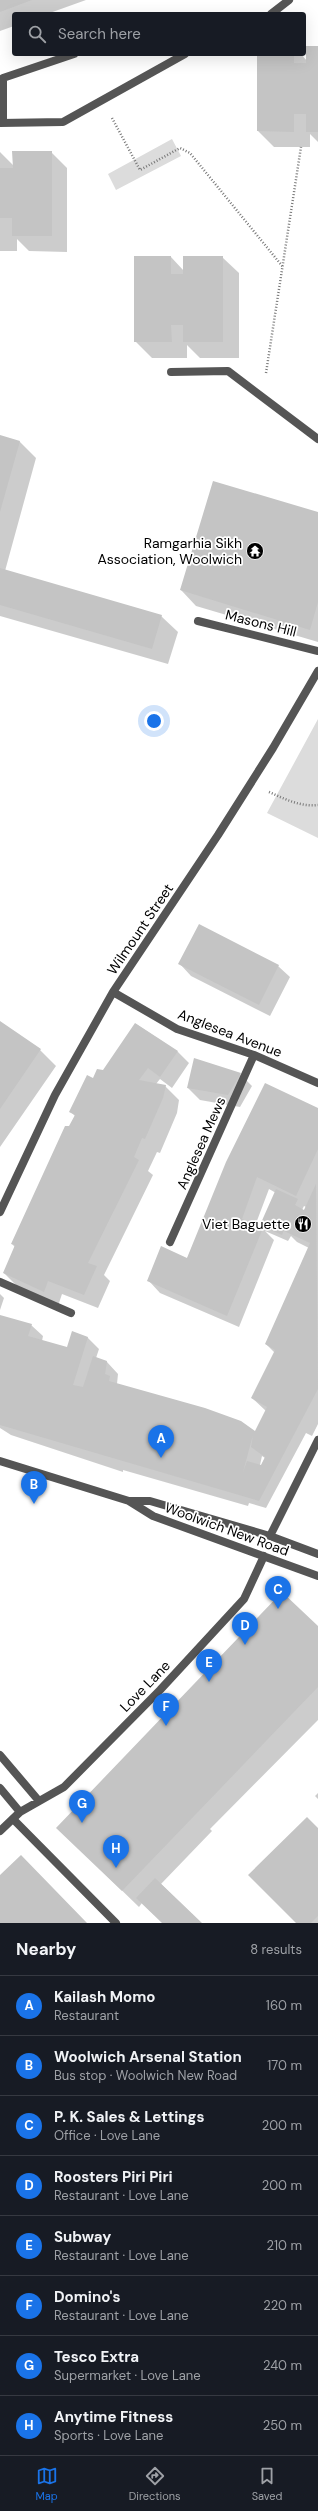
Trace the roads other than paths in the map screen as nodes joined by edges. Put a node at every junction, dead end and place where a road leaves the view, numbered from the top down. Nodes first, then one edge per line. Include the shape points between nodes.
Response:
1 (289, 0) edge
2 (274, 12) edge
3 (68, 56) edge
4 (182, 56) edge
5 (1, 123) edge
6 (171, 372) dead end
7 (318, 439) edge
8 (198, 621) dead end
9 (318, 651) edge
10 (318, 671) edge
11 (113, 992) junction
12 (254, 1055) junction
13 (318, 1083) edge
14 (0, 1212) edge
15 (170, 1242) dead end
16 (0, 1282) edge
17 (71, 1313) dead end
18 (318, 1442) edge
19 (0, 1461) edge
20 (129, 1501) junction
21 (270, 1536) junction
22 (318, 1554) edge
23 (264, 1556) junction
24 (318, 1576) edge
25 (0, 1755) edge
26 (0, 1788) edge
27 (39, 1801) junction
28 (20, 1812) junction
29 (13, 1819) junction
30 (0, 1832) edge
31 (116, 1923) edge

1 - 2 street
3 - 5 street via 2,78
4 - 5 street via 64,122
6 - 7 street via 228,371
8 - 9 street, Masons Hill
10 - 11 street, Wilmount Street via 251,783
11 - 12 street, Anglesea Avenue via 177,1029
11 - 14 street, Wilmount Street via 55,1095
12 - 13 street, Anglesea Avenue
12 - 15 street, Anglesea Mews
16 - 17 street
18 - 21 street
19 - 20 street, Woolwich New Road
20 - 21 street, Woolwich New Road via 150,1501
20 - 23 street, Woolwich New Road via 153,1516
21 - 22 street, Woolwich New Road
23 - 24 street, Woolwich New Road
23 - 27 street, Love Lane via 244,1599 160,1690 64,1787
25 - 27 street
26 - 28 street
27 - 28 street, Love Lane
28 - 29 street, Love Lane
29 - 30 street, Love Lane
29 - 31 street

